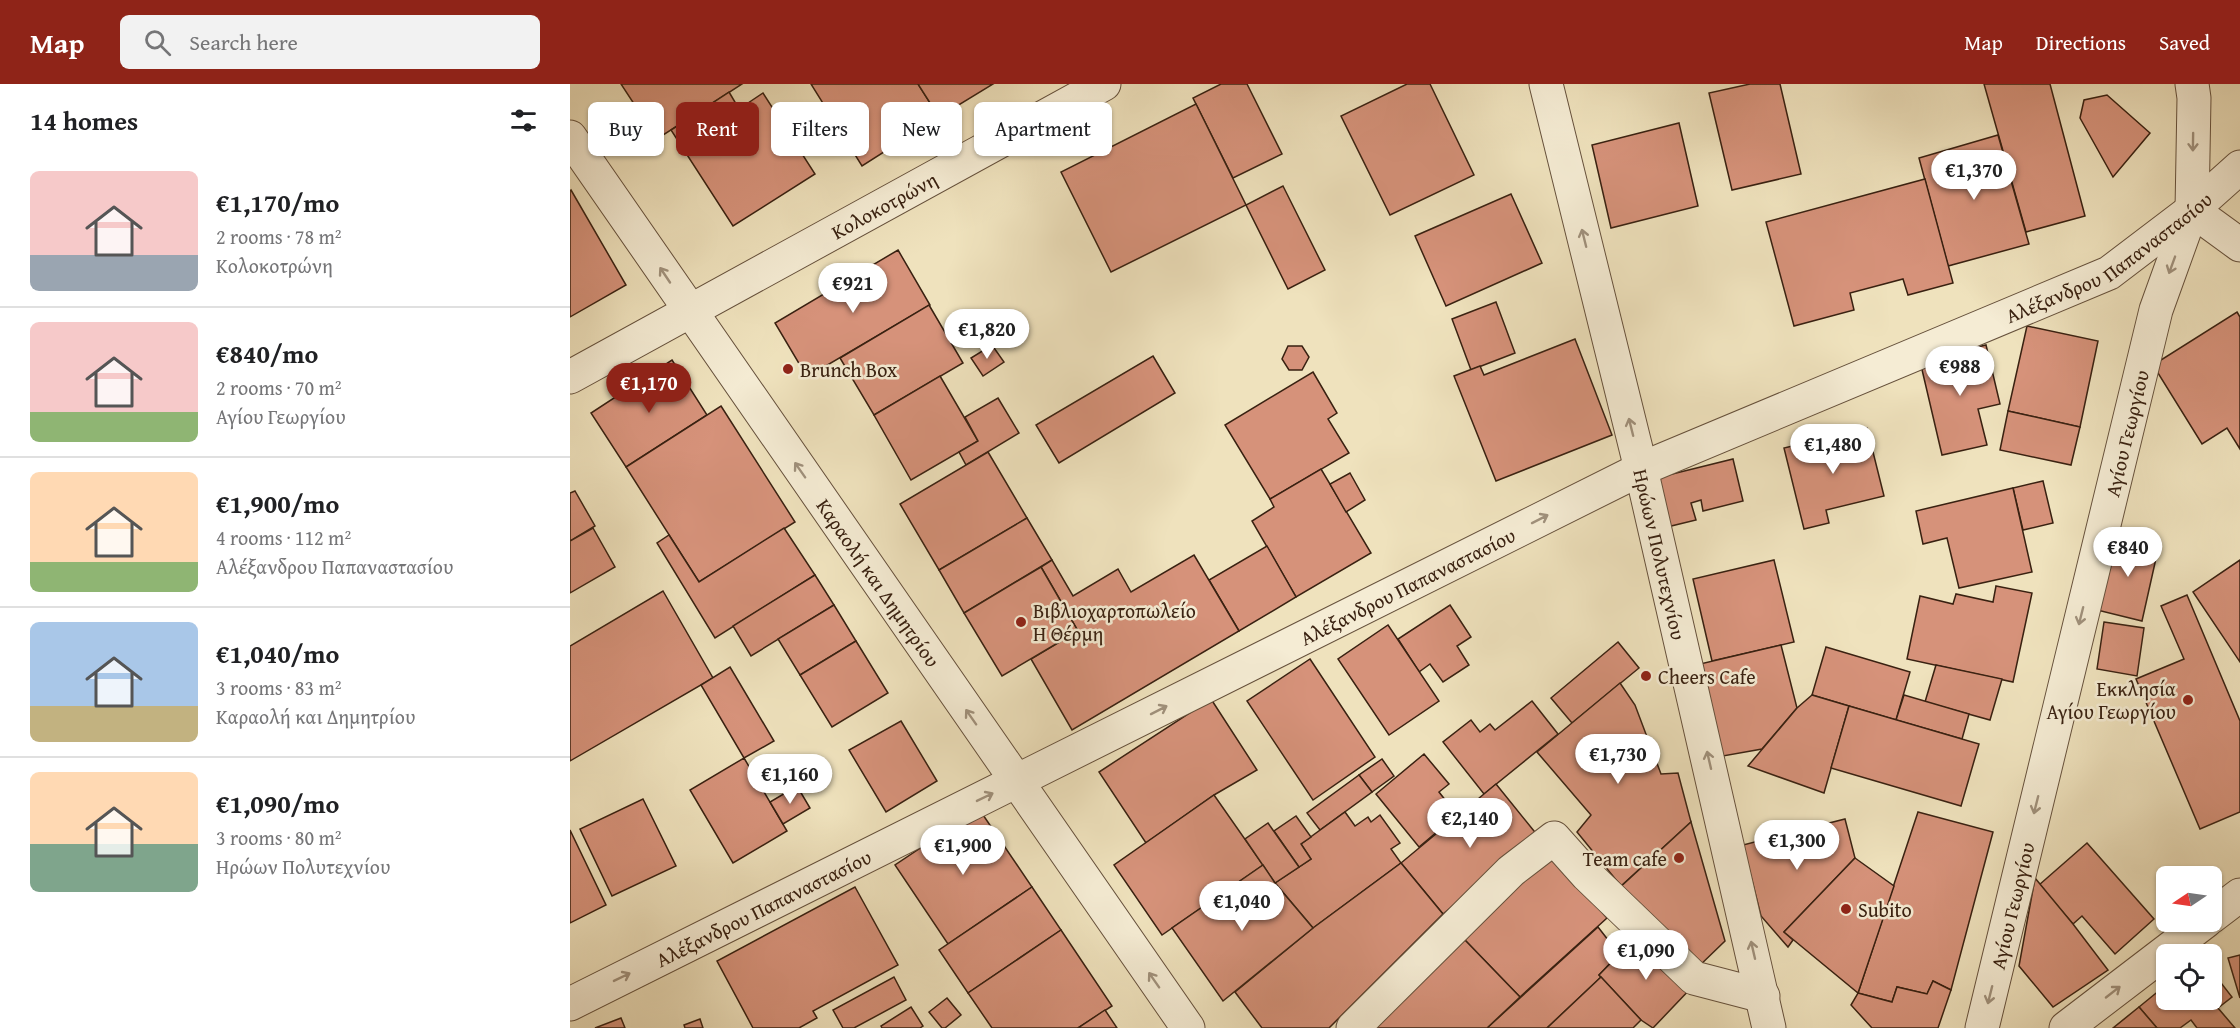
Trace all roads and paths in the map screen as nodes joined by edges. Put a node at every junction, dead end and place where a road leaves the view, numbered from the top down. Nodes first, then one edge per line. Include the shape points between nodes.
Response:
1 (1104, 84) edge
2 (1546, 84) edge
3 (2192, 84) edge
4 (570, 137) edge
5 (2240, 167) edge
6 (2192, 210) junction
7 (2240, 244) edge
8 (690, 312) junction
9 (570, 376) edge
10 (1641, 469) junction
11 (1016, 782) junction
12 (2240, 895) edge
13 (2222, 909) edge
14 (2192, 932) edge
15 (1763, 996) junction
16 (570, 1004) edge
17 (1188, 1028) edge
18 (1353, 1028) edge
19 (1770, 1028) edge
20 (1982, 1028) edge
21 (2066, 1028) edge

1 - 8 street, Κολοκοτρώνη
10 -> 2 street, Ηρώων Πολυτεχνίου
3 -> 6 street, Αγίου Γεωργίου
8 -> 4 street, Καραολή και Δημητρίου
5 - 6 street, Αλέξανδρου Παπαναστασίου
6 - 7 street
6 - 10 street, Αλέξανδρου Παπαναστασίου via 2109,273
6 -> 20 street, Αγίου Γεωργίου via 2156,310
8 - 9 street, Κολοκοτρώνη
11 -> 8 street, Καραολή και Δημητρίου
11 -> 10 street, Αλέξανδρου Παπαναστασίου
15 -> 10 street, Ηρώων Πολυτεχνίου
16 -> 11 street, Αλέξανδρου Παπαναστασίου
17 -> 11 street, Καραολή και Δημητρίου
12 - 13 street
21 -> 14 street
15 - 18 street via 1694,978 1554,838 1511,871
15 - 19 street, Ηρώων Πολυτεχνίου

